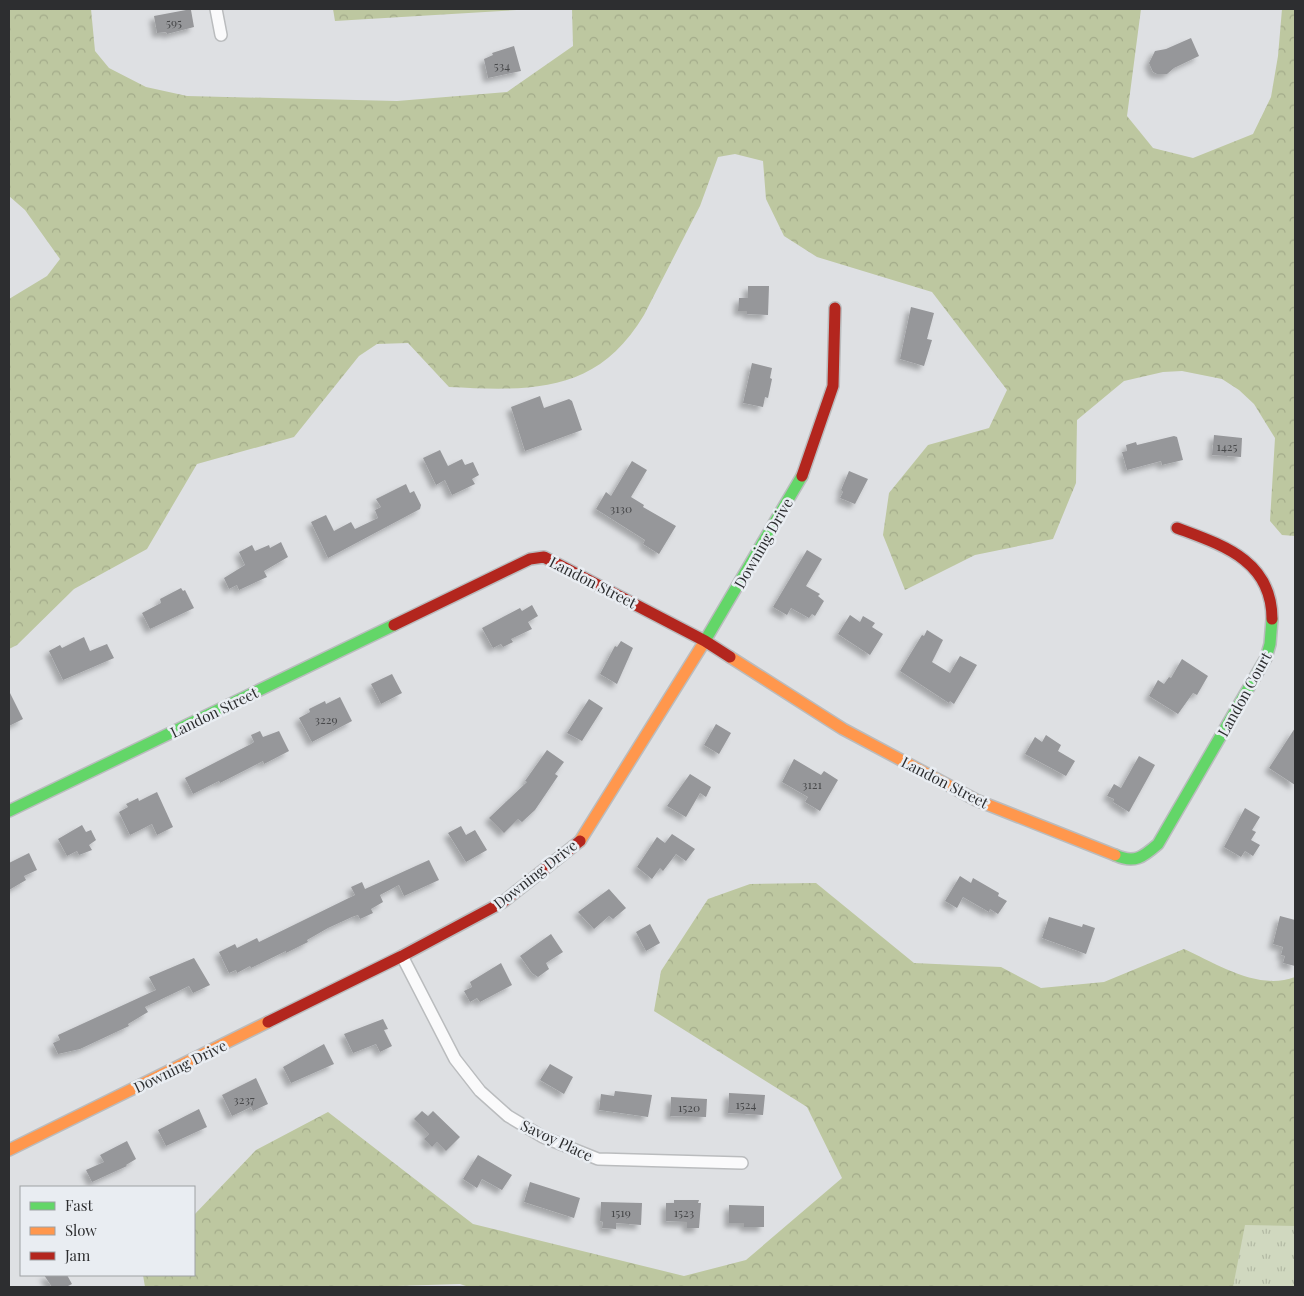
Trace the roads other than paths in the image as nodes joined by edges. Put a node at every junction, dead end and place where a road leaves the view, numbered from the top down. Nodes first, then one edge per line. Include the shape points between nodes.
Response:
1 (216, 9) edge
2 (221, 35) dead end
3 (835, 308) dead end
4 (1177, 528) dead end
5 (706, 641) junction
6 (9, 811) edge
7 (1142, 858) joint
8 (402, 956) junction
9 (9, 1150) edge
10 (742, 1163) dead end

1 - 2 street
3 - 5 street, Downing Drive via 833,386 804,473
4 - 7 street, Landon Court via 1226,547 1252,566 1269,594 1273,633 1266,658 1158,844
5 - 6 street, Landon Street via 544,557 530,559
5 - 7 street, Landon Street via 843,729 976,800 1124,859
5 - 8 street, Downing Drive via 577,844 503,902
8 - 9 street, Downing Drive
8 - 10 street, Savoy Place via 455,1059 480,1091 508,1116 543,1137 598,1159

